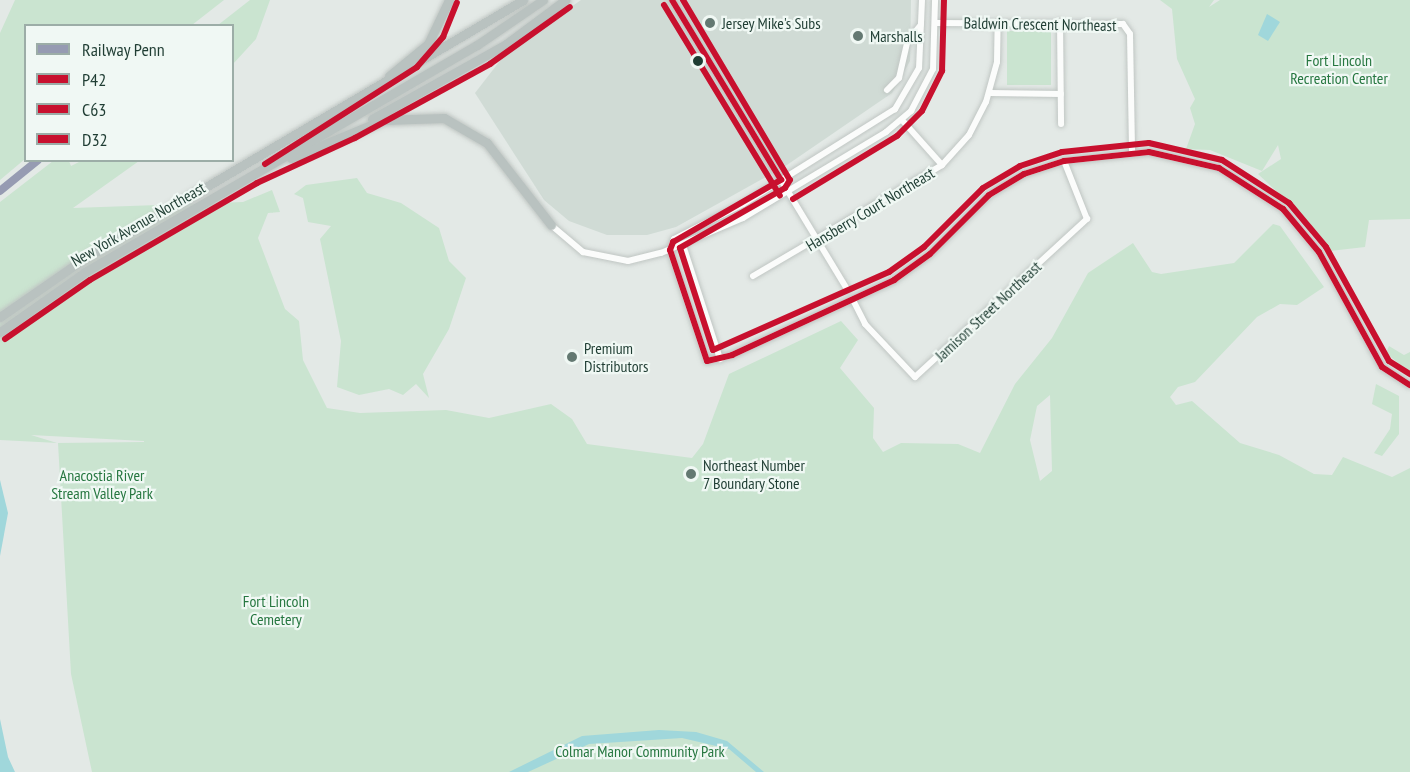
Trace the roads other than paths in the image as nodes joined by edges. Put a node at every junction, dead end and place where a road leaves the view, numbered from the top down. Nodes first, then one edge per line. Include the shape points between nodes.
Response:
1 (449, 0) edge
2 (523, 0) edge
3 (543, 0) edge
4 (565, 0) edge
5 (672, 0) edge
6 (922, 0) edge
7 (935, 0) edge
8 (1060, 22) junction
9 (935, 23) junction
10 (998, 23) junction
11 (922, 25) junction
12 (887, 90) dead end
13 (990, 93) junction
14 (1061, 94) junction
15 (902, 120) junction
16 (320, 122) junction
17 (1061, 124) dead end
18 (316, 148) junction
19 (1132, 152) junction
20 (1064, 161) junction
21 (942, 165) junction
22 (253, 175) junction
23 (781, 180) junction
24 (788, 191) junction
25 (551, 225) joint
26 (818, 241) junction
27 (683, 245) junction
28 (670, 250) junction
29 (753, 276) dead end
30 (847, 289) dead end
31 (853, 300) junction
32 (1, 316) edge
33 (1, 331) edge
34 (720, 359) junction
35 (1410, 385) edge

1 - 16 highway via 436,32 417,56
2 - 16 highway, New York Avenue Northeast
3 - 22 highway, New York Avenue Northeast via 483,42
4 - 18 highway via 486,56
5 - 23 street
6 - 11 street
7 - 9 street
8 - 10 street, Baldwin Crescent Northeast
8 - 14 street
8 - 19 street, Baldwin Crescent Northeast via 1116,22 1129,30
9 - 10 street, Baldwin Crescent Northeast
9 - 15 street via 929,80
10 - 13 street, Hansberry Court Northeast
11 - 12 street via 908,42 899,78
11 - 23 street via 919,68 900,104
13 - 14 street
13 - 21 street, Hansberry Court Northeast via 969,135
14 - 17 street
15 - 21 street
15 - 24 street
16 - 32 highway, New York Avenue Northeast via 82,260
18 - 22 highway
18 - 25 highway via 388,119 450,120 487,142
19 - 20 street
19 - 35 street via 1206,163 1270,198 1317,249 1382,367
20 - 31 street via 1004,185 915,266
20 - 31 street, Jamison Street Northeast via 1087,219 915,377 866,324
21 - 26 street, Hansberry Court Northeast
22 - 33 highway, New York Avenue Northeast via 85,272
23 - 24 street
23 - 28 street via 724,214 680,233
24 - 26 street
24 - 27 street
25 - 28 street via 570,244 604,259 636,260
26 - 29 street, Hansberry Court Northeast
26 - 30 street
27 - 28 street
27 - 34 street
28 - 34 street via 707,361
31 - 34 street

